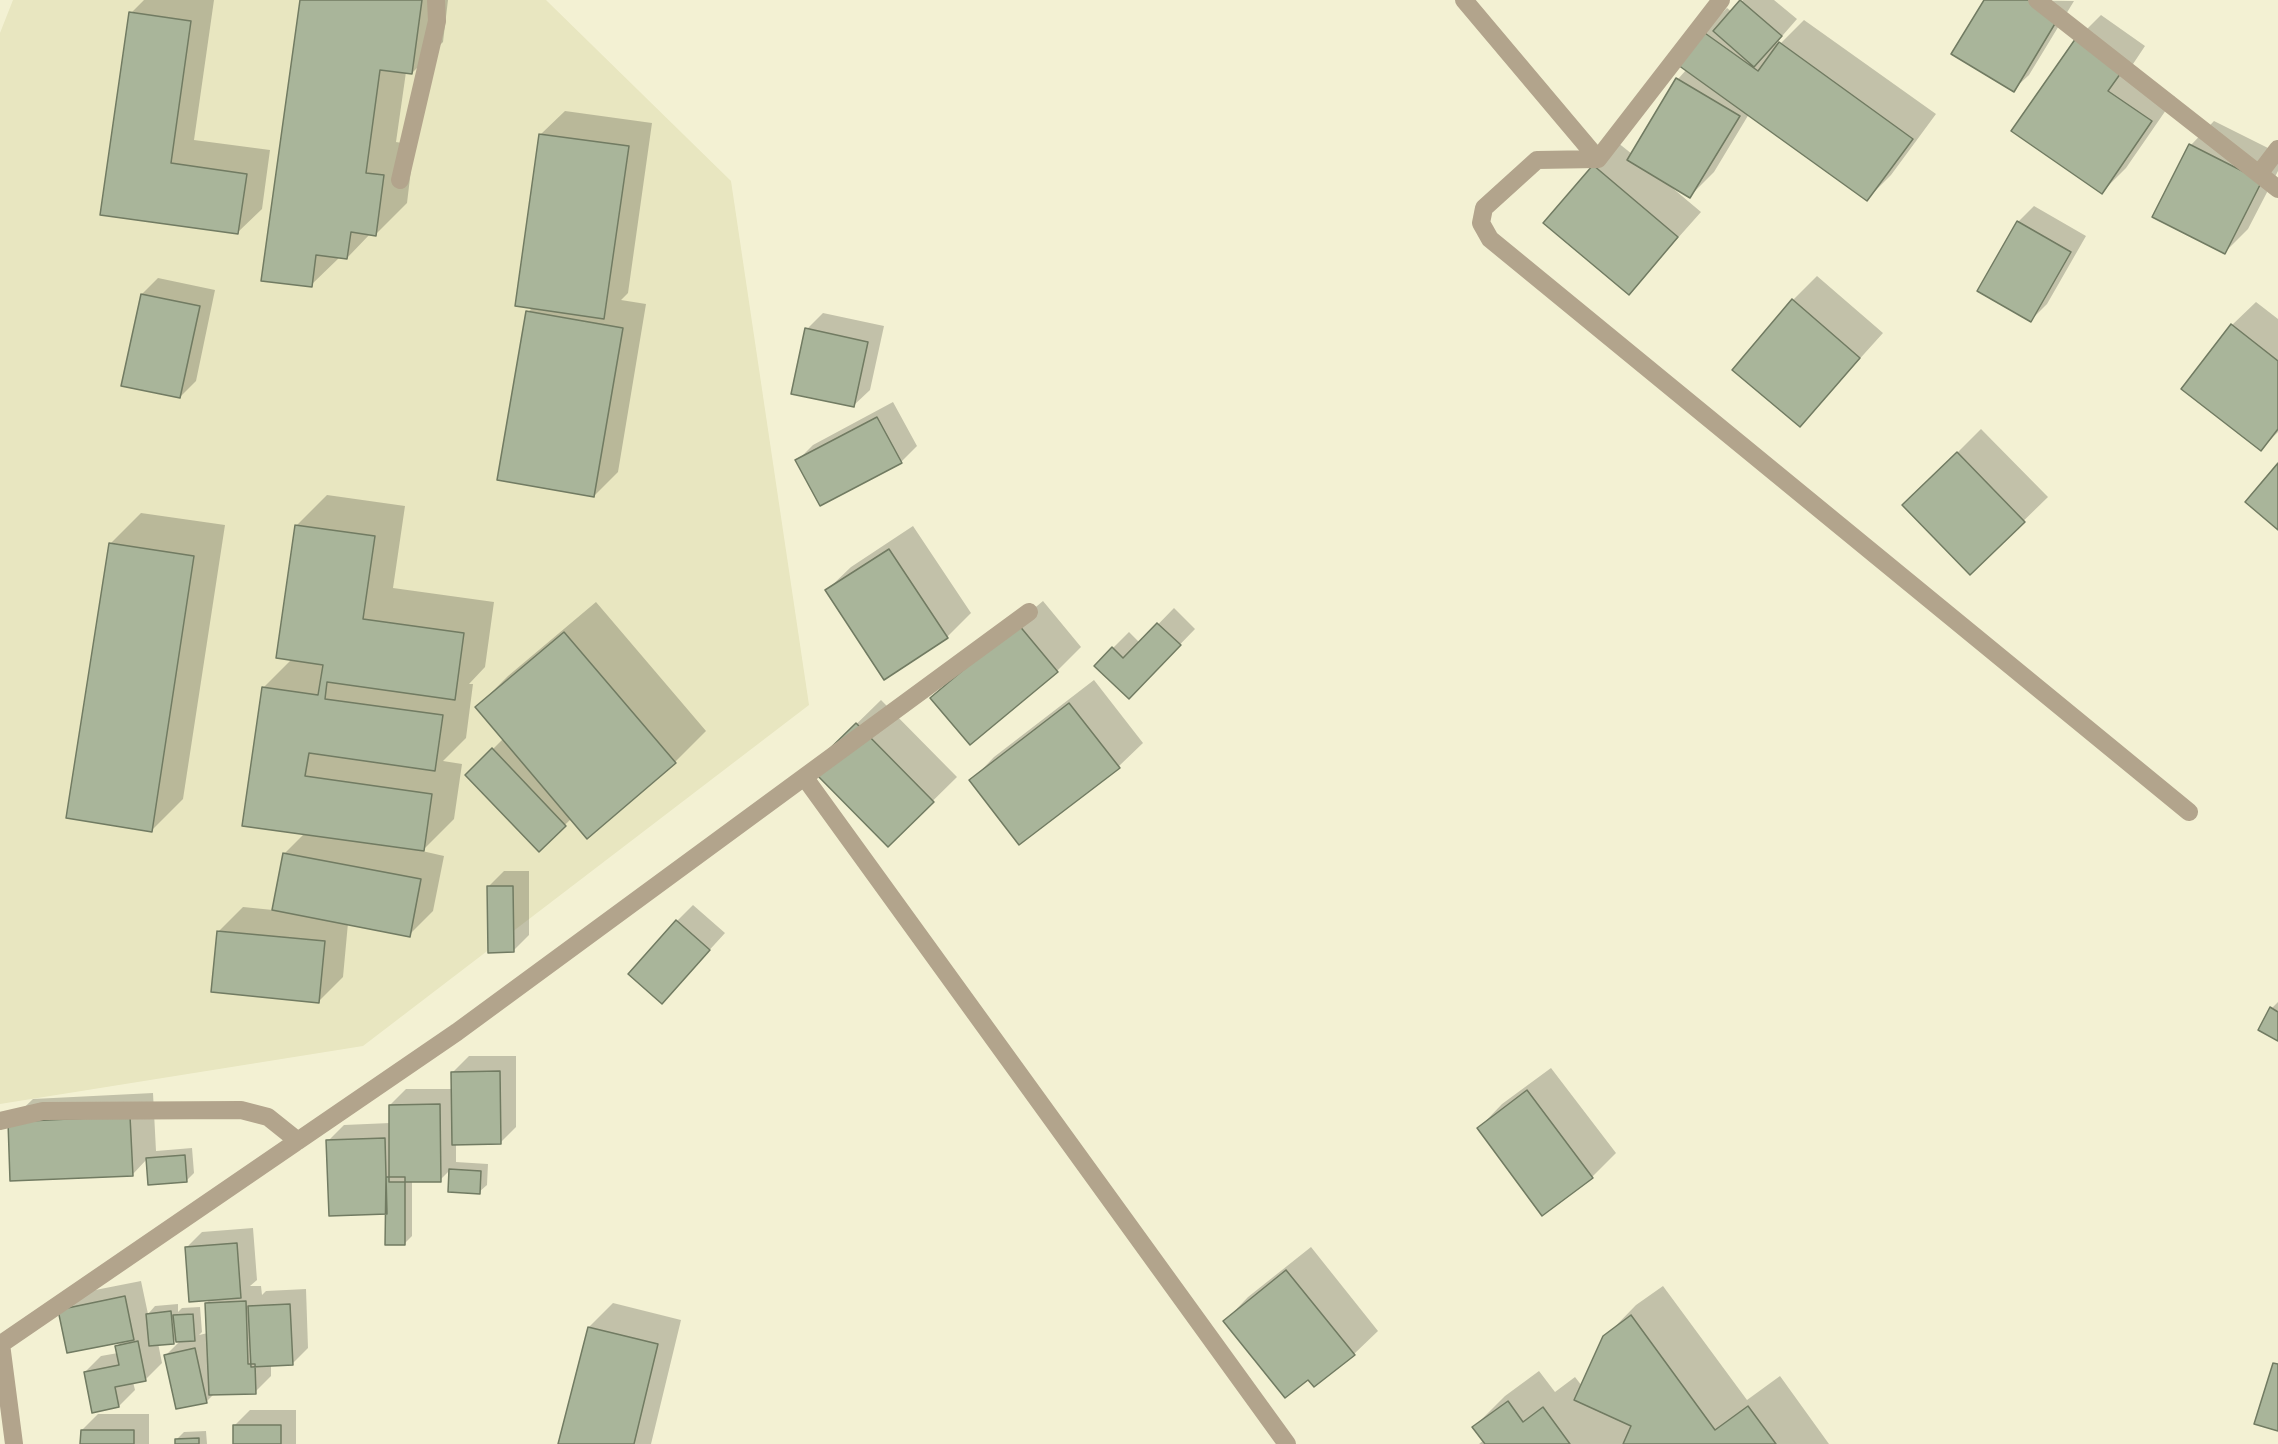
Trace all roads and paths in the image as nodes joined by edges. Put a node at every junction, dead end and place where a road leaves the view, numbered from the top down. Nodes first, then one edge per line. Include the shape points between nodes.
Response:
1 (436, 0) edge
2 (1464, 0) edge
3 (1720, 0) edge
4 (2037, 0) edge
5 (2278, 149) edge
6 (1598, 159) junction
7 (2259, 174) junction
8 (399, 180) dead end
9 (2278, 189) edge
10 (1029, 612) dead end
11 (805, 778) junction
12 (2189, 812) dead end
13 (0, 1121) edge
14 (298, 1141) junction
15 (1, 1343) edge
16 (14, 1444) edge
17 (1287, 1444) edge

1 - 8 street via 437,21
2 - 6 street
3 - 6 street
4 - 7 street
5 - 7 street
6 - 12 street via 1538,160 1484,208 1481,223 1490,239
7 - 9 street
10 - 11 street
11 - 14 street via 457,1032
11 - 17 street
13 - 14 street via 43,1110 241,1110 268,1117
14 - 15 street
15 - 16 street

